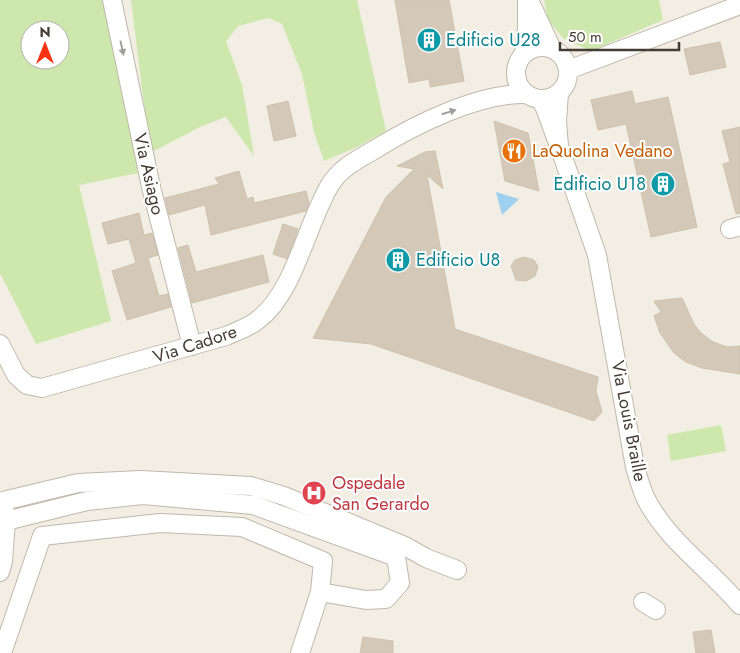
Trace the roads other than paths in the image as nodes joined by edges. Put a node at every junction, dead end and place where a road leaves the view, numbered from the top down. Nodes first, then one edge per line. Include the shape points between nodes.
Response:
1 (112, 0) edge
2 (528, 0) edge
3 (740, 5) edge
4 (551, 47) junction
5 (524, 54) junction
6 (568, 70) junction
7 (559, 93) junction
8 (533, 97) junction
9 (558, 146) junction
10 (0, 344) edge
11 (192, 346) junction
12 (6, 521) junction
13 (458, 570) dead end
14 (0, 572) edge
15 (320, 592) junction
16 (740, 605) edge
17 (2, 653) edge
18 (300, 653) edge

1 -> 11 street, Via Asiago via 151,187
2 - 4 street
2 - 5 street
3 - 6 street
4 - 5 street via 541,47
4 - 6 street via 565,60
5 - 8 street via 516,77 520,88
6 - 7 street via 564,88
7 - 8 street
7 - 9 street
8 - 9 street, Via Louis Braille via 545,108
11 -> 8 street, Via Cadore via 244,328 260,319 279,298 331,183 351,163 405,131 440,115 496,98
9 - 16 street, Via Louis Braille via 597,255 635,468 645,497 682,546
10 - 11 street, Via Cadore via 16,375 27,385 42,388
12 - 13 street via 3,501 78,483 141,480 251,486 284,496
12 - 14 street
12 - 15 street via 87,501 143,495 253,504 396,556 400,583 386,599 366,600
15 - 17 street via 323,561 242,527 160,523 42,536
15 - 18 street

